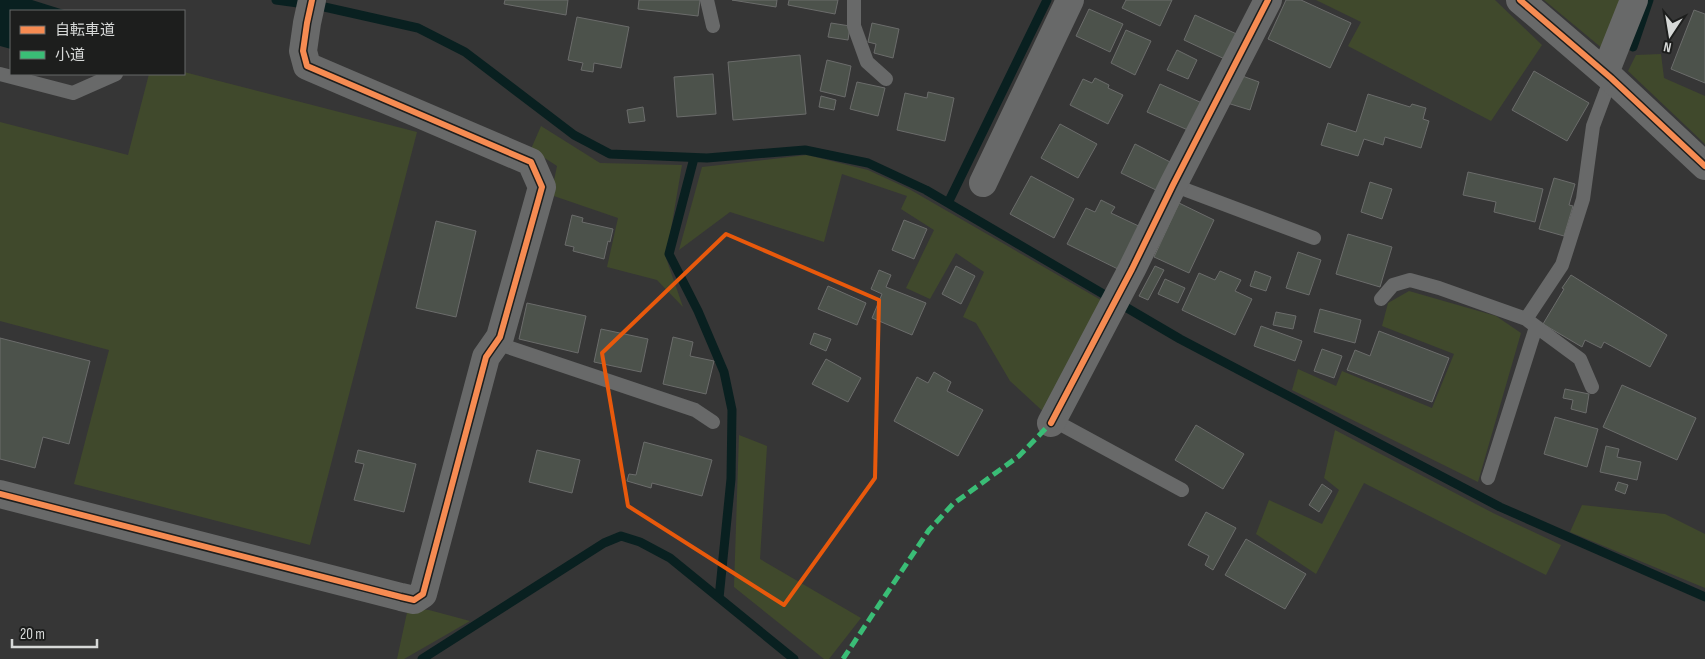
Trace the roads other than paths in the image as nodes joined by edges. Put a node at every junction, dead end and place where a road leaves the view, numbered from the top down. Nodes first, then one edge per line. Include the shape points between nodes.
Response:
1 (707, 0) edge
2 (854, 0) edge
3 (1070, 0) edge
4 (1268, 0) edge
5 (1520, 0) edge
6 (1634, 0) edge
7 (310, 12) edge
8 (713, 26) dead end
9 (0, 74) edge
10 (114, 75) edge
11 (1608, 76) junction
12 (886, 79) dead end
13 (1705, 166) edge
14 (983, 183) dead end
15 (1172, 185) junction
16 (1314, 238) dead end
17 (1381, 299) dead end
18 (1531, 323) junction
19 (496, 343) junction
20 (1592, 388) dead end
21 (713, 422) dead end
22 (1052, 422) joint
23 (1488, 478) dead end
24 (1182, 490) dead end
25 (0, 494) edge

1 - 8 lane
2 - 12 lane via 854,26 867,62
3 - 14 street
4 - 15 street
5 - 11 street
6 - 11 street
7 - 19 street via 303,51 307,66 531,162 542,187
9 - 10 lane via 74,93
11 - 13 street
11 - 18 lane via 1593,126 1583,199 1562,266
15 - 16 lane
15 - 22 street
17 - 18 lane via 1394,285 1410,280
18 - 20 lane via 1580,359
18 - 23 lane
19 - 21 lane via 695,410
19 - 25 street via 486,357 423,594 414,600
22 - 24 lane

